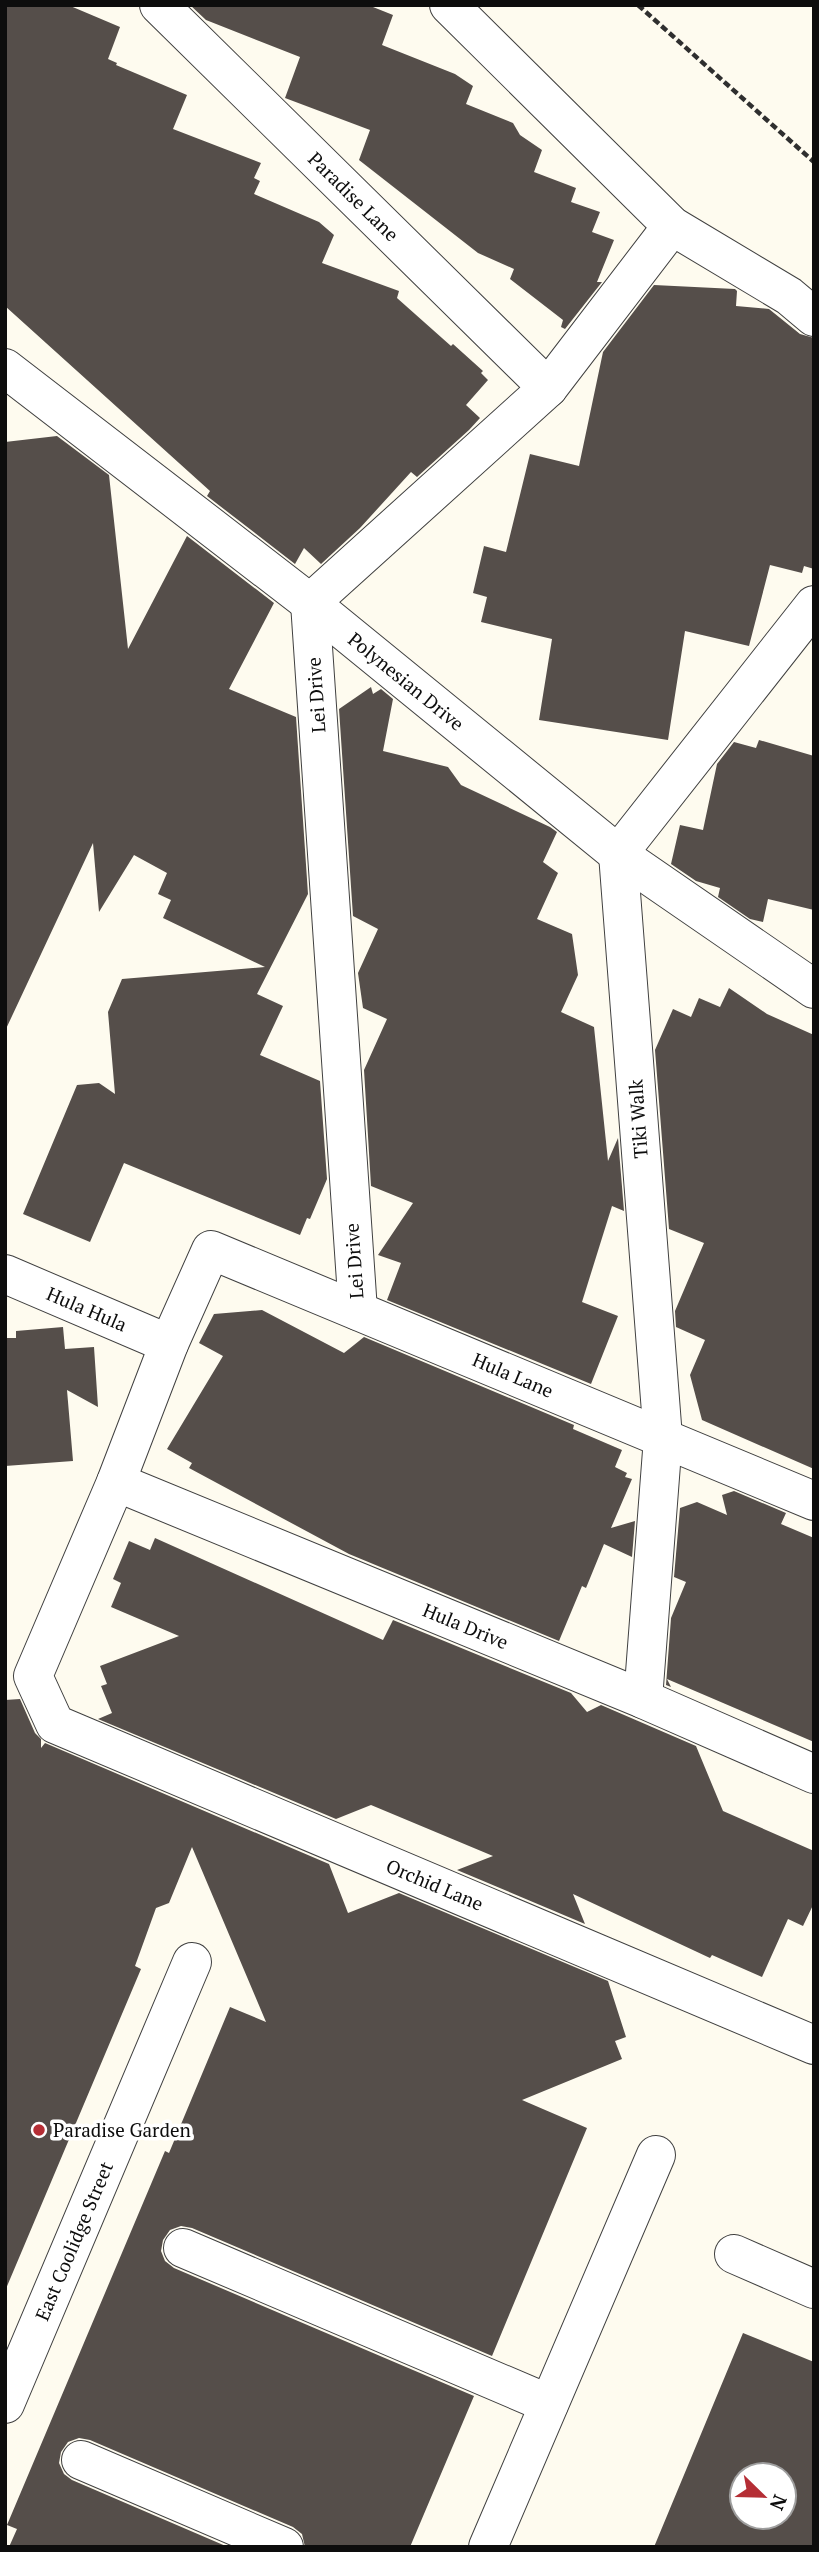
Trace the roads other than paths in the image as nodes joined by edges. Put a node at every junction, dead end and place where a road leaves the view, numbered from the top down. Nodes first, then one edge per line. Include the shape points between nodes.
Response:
1 (159, 5) edge
2 (449, 5) edge
3 (672, 226) junction
4 (814, 317) edge
5 (5, 368) edge
6 (548, 388) junction
7 (310, 603) junction
8 (814, 605) edge
9 (618, 854) junction
10 (814, 989) edge
11 (5, 1274) edge
12 (358, 1311) junction
13 (169, 1344) junction
14 (663, 1438) junction
15 (116, 1482) junction
16 (814, 1501) edge
17 (19, 1670) edge
18 (643, 1699) junction
19 (814, 1774) edge
20 (192, 1962) dead end
21 (814, 2045) edge
22 (656, 2155) dead end
23 (183, 2248) dead end
24 (734, 2254) dead end
25 (814, 2288) edge
26 (5, 2404) edge
27 (549, 2404) junction
28 (81, 2460) dead end
29 (285, 2547) edge
30 (488, 2547) edge

1 - 6 street, Paradise Lane
2 - 3 street
3 - 4 street via 789,296
3 - 6 street
5 - 7 street, Polynesian Drive
6 - 7 street
7 - 9 street, Polynesian Drive
7 - 12 street, Lei Drive
8 - 9 street
9 - 10 street, Polynesian Drive
9 - 14 street, Tiki Walk
11 - 13 street, Hula Hula
12 - 13 street, Hula Lane via 211,1250
12 - 14 street, Hula Lane
13 - 15 street
14 - 16 street, Hula Lane
14 - 18 street, Tiki Walk
15 - 17 street
15 - 18 street, Hula Drive
17 - 21 street, Orchid Lane via 55,1724
18 - 19 street, Hula Drive
20 - 26 street, East Coolidge Street
22 - 27 street
23 - 27 street
24 - 25 street
27 - 30 street
28 - 29 street

